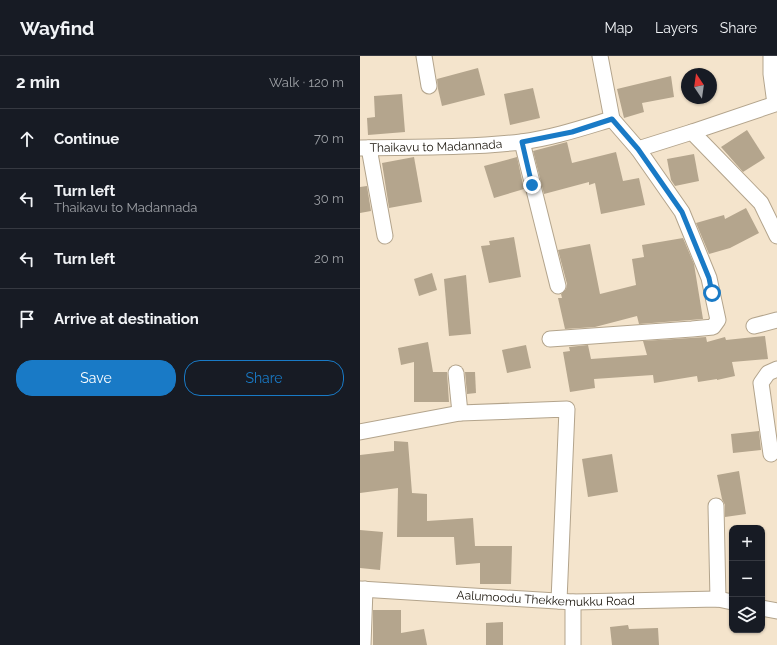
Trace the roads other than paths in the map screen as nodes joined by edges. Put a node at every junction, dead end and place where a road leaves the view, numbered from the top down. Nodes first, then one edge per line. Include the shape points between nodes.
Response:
1 (424, 56) edge
2 (600, 56) edge
3 (771, 56) edge
4 (430, 86) dead end
5 (612, 119) junction
6 (692, 132) junction
7 (522, 142) junction
8 (364, 148) edge
9 (638, 149) junction
10 (385, 236) dead end
11 (777, 236) edge
12 (558, 286) dead end
13 (777, 320) edge
14 (754, 326) dead end
15 (550, 339) dead end
16 (777, 369) edge
17 (456, 373) dead end
18 (460, 413) junction
19 (360, 432) edge
20 (771, 454) dead end
21 (716, 506) dead end
22 (363, 589) edge
23 (725, 600) edge
24 (566, 602) junction
25 (765, 609) edge
26 (777, 611) edge
27 (363, 645) edge
28 (573, 645) edge

1 - 4 street
2 - 5 street
3 - 6 street via 775,104
5 - 7 street, Thaikavu to Madannada via 572,132
5 - 9 street
6 - 9 street
6 - 11 street via 761,203
7 - 8 street, Thaikavu to Madannada
7 - 12 street
8 - 10 street
9 - 15 street via 682,212 709,278 718,320 713,327
13 - 14 street
16 - 20 street via 768,373 761,383
17 - 18 street
18 - 19 street
18 - 24 street via 568,409
21 - 23 street
22 - 24 street, Aalumoodu Thekkemukku Road
22 - 27 street
23 - 24 street, Aalumoodu Thekkemukku Road
24 - 28 street
25 - 26 street

